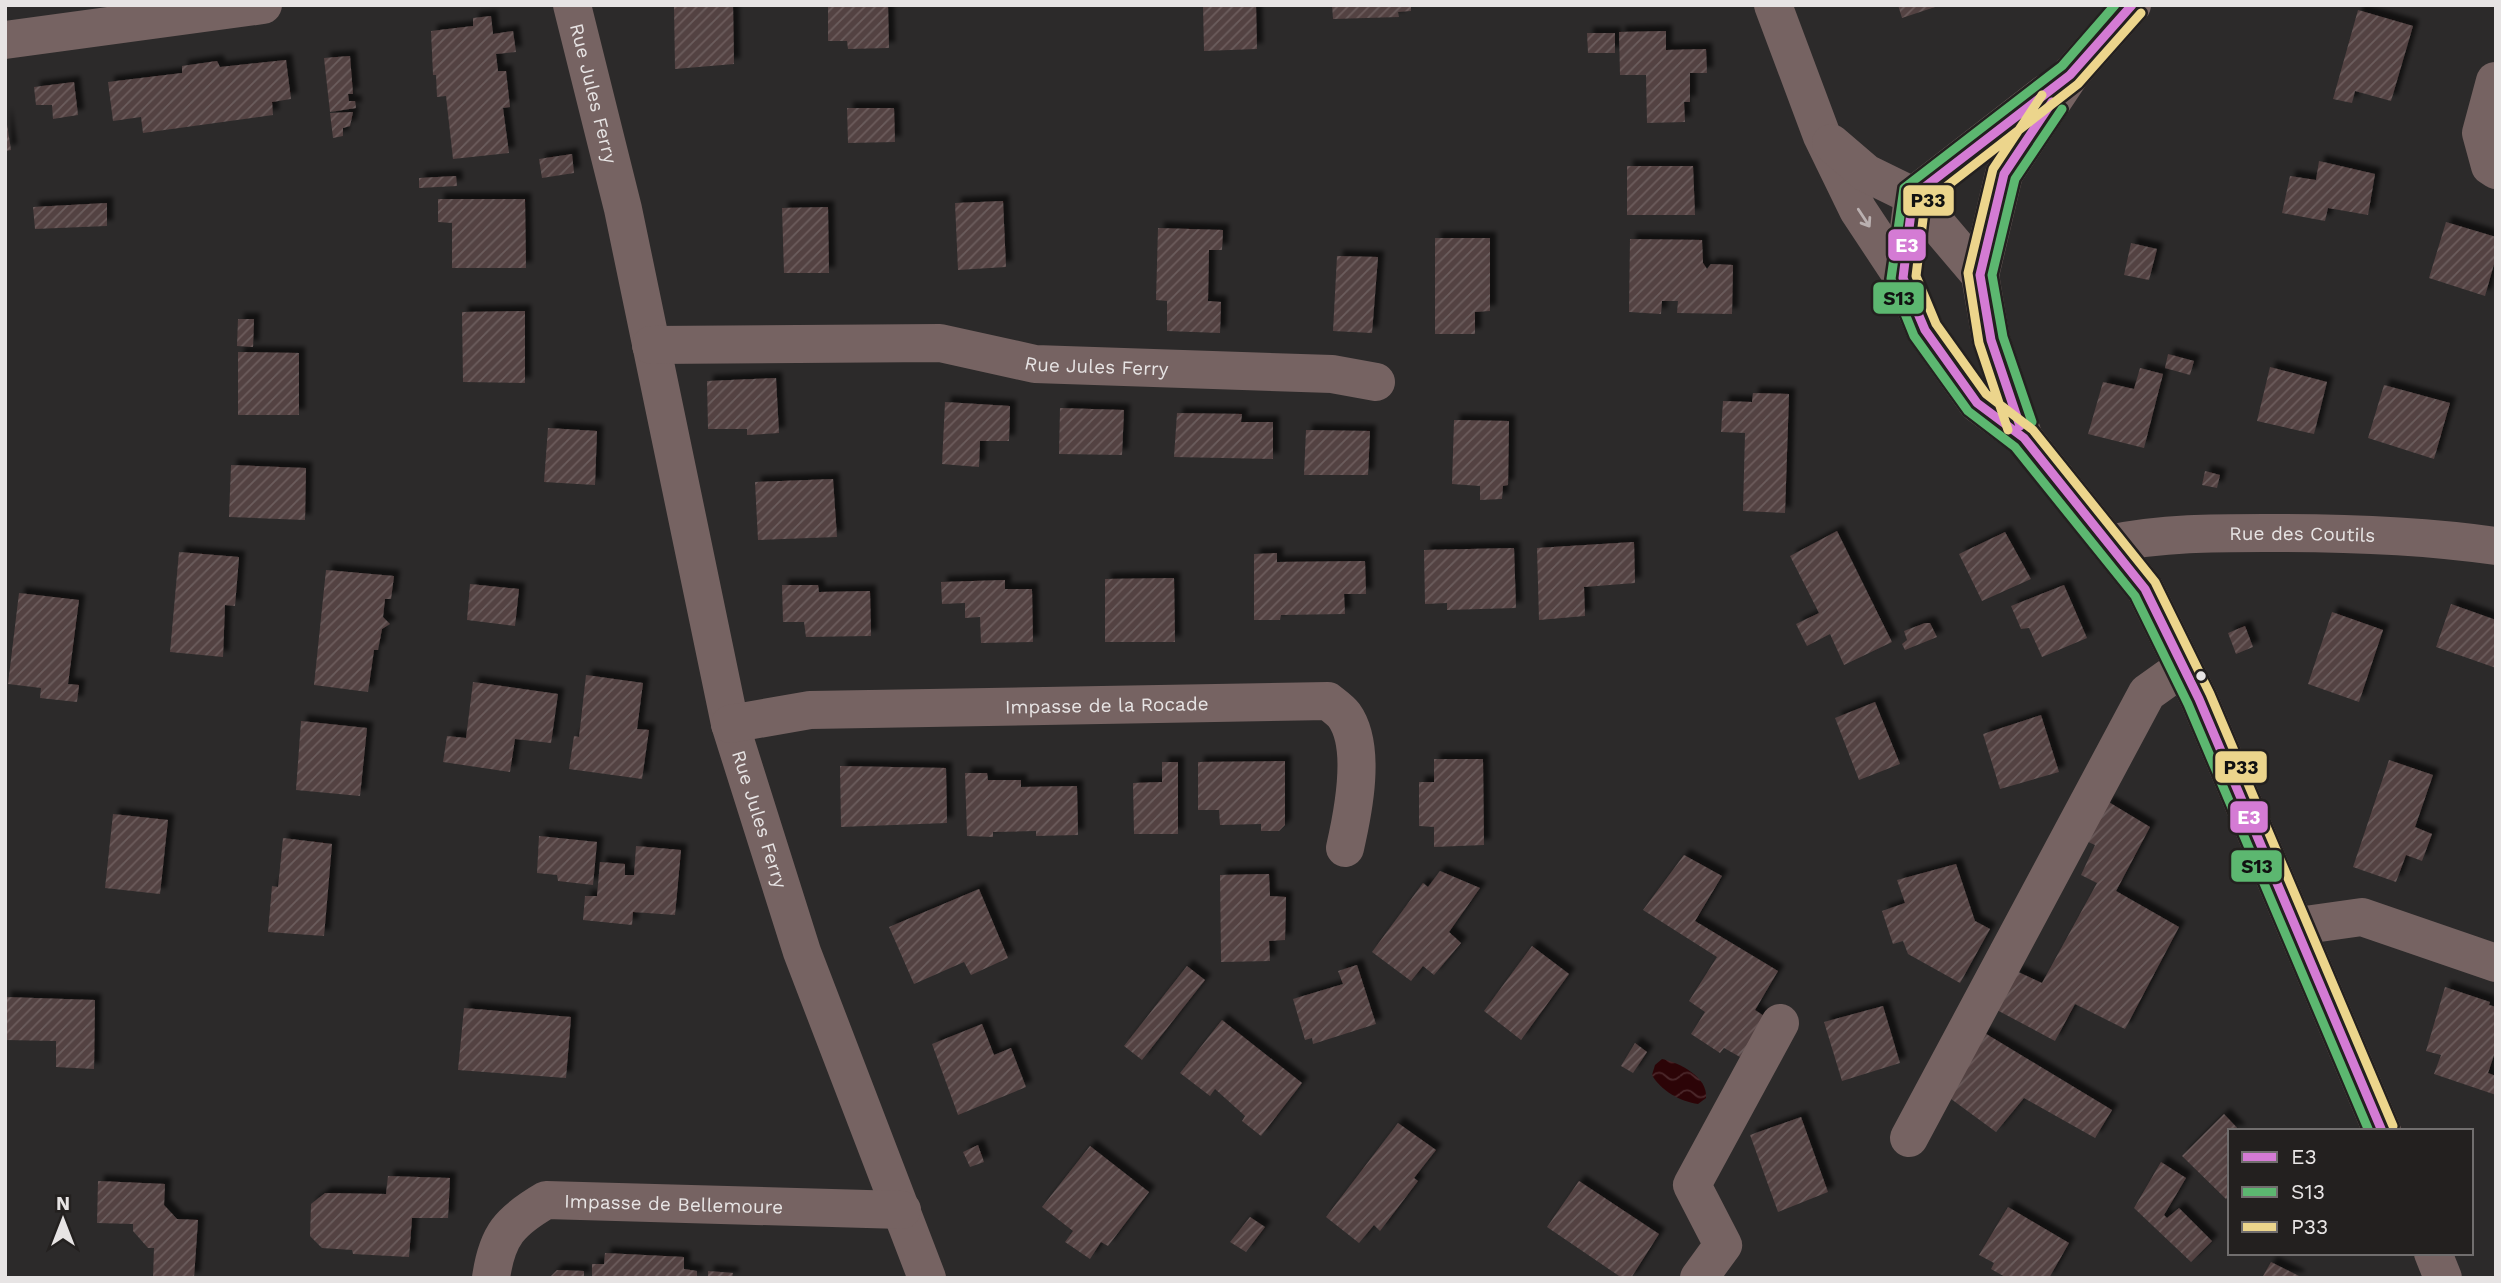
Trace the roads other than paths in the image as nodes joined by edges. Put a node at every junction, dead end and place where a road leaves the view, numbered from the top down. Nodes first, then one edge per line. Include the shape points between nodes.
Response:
1 (263, 5) edge
2 (572, 5) edge
3 (1773, 5) edge
4 (2132, 5) edge
5 (5, 40) edge
6 (2070, 75) junction
7 (2495, 81) edge
8 (1822, 136) junction
9 (2496, 170) edge
10 (1913, 196) junction
11 (1980, 275) junction
12 (1903, 278) junction
13 (652, 345) junction
14 (1376, 382) dead end
15 (2024, 438) junction
16 (2109, 544) junction
17 (2496, 546) edge
18 (2182, 668) junction
19 (730, 724) junction
20 (1345, 848) dead end
21 (2298, 926) junction
22 (2496, 963) edge
23 (1780, 1023) dead end
24 (2381, 1129) edge
25 (1909, 1138) dead end
26 (902, 1210) junction
27 (2434, 1255) edge
28 (491, 1278) edge
29 (927, 1278) edge
30 (1699, 1278) edge
31 (2443, 1278) edge

1 - 5 street
2 - 13 street, Rue Jules Ferry
3 - 8 street
4 - 6 street
6 - 10 street
6 - 11 street via 2004,174
7 - 9 street via 2481,134 2490,166
8 - 10 street via 1866,173
8 -> 12 street via 1858,210
10 - 11 street
10 - 12 street
11 - 15 street via 1991,341
12 - 15 street via 1925,330 1978,403
13 - 14 street, Rue Jules Ferry via 940,343 1035,364 1332,374
13 - 19 street, Rue Jules Ferry
15 - 16 street
16 - 17 street, Rue des Coutils via 2152,535 2264,533 2355,534
16 - 18 street via 2145,589
18 - 21 street
18 - 25 street via 2147,693
19 - 20 street, Impasse de la Rocade via 810,710 1328,701 1344,715 1354,737 1356,804
19 - 26 street, Rue Jules Ferry via 802,952
21 - 22 street via 2362,918
21 - 24 street
23 - 30 street via 1692,1185 1723,1245
26 - 28 street, Impasse de Bellemoure via 546,1200 514,1219 494,1257
26 - 29 street, Rue Jules Ferry
27 - 31 street

